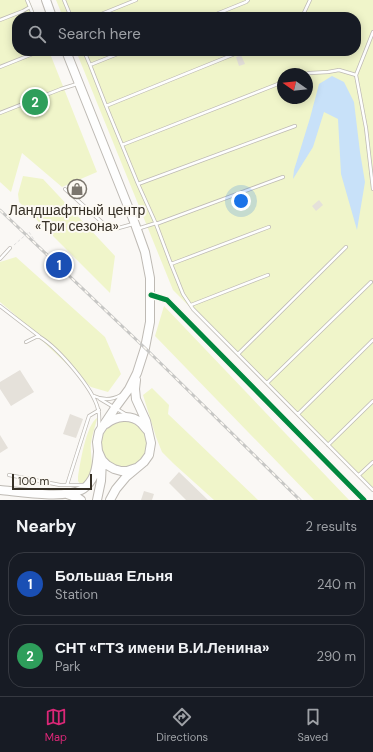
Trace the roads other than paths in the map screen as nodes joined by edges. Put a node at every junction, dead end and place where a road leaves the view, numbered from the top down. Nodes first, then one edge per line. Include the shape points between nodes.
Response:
1 (27, 0) edge
2 (46, 0) edge
3 (64, 0) edge
4 (136, 0) edge
5 (248, 0) edge
6 (310, 0) edge
7 (30, 7) junction
8 (20, 12) edge
9 (32, 12) edge
10 (50, 12) edge
11 (69, 12) edge
12 (106, 12) edge
13 (221, 12) edge
14 (304, 12) edge
15 (12, 15) edge
16 (0, 20) edge
17 (373, 32) edge
18 (28, 56) edge
19 (68, 56) edge
20 (86, 56) edge
21 (112, 56) edge
22 (230, 56) edge
23 (90, 65) junction
24 (0, 67) edge
25 (313, 73) edge
26 (356, 75) junction
27 (79, 84) junction
28 (277, 84) edge
29 (106, 106) junction
30 (0, 113) edge
31 (295, 126) dead end
32 (122, 145) junction
33 (283, 177) dead end
34 (138, 184) junction
35 (65, 189) dead end
36 (373, 189) edge
37 (156, 224) junction
38 (136, 227) junction
39 (269, 227) dead end
40 (346, 247) dead end
41 (10, 248) road end
42 (0, 259) edge
43 (171, 264) junction
44 (268, 275) dead end
45 (371, 282) dead end
46 (151, 295) junction
47 (0, 306) edge
48 (191, 306) junction
49 (40, 337) junction
50 (373, 340) edge
51 (26, 342) dead end
52 (238, 354) junction
53 (137, 373) junction
54 (267, 383) junction
55 (129, 389) junction
56 (93, 396) junction
57 (100, 399) junction
58 (373, 401) edge
59 (115, 408) junction
60 (99, 410) junction
61 (298, 414) junction
62 (135, 419) junction
63 (102, 429) junction
64 (149, 433) junction
65 (328, 445) junction
66 (98, 451) junction
67 (102, 460) junction
68 (373, 462) edge
69 (136, 468) junction
70 (9, 475) dead end
71 (359, 475) junction
72 (0, 490) edge
73 (67, 490) junction
74 (373, 490) edge
75 (81, 500) edge
76 (97, 500) edge
77 (110, 500) edge
78 (364, 500) edge

1 - 7 lane
2 - 10 main road
3 - 11 lane
4 - 12 lane
5 - 13 lane
6 - 14 lane
7 - 8 lane
7 - 9 lane
15 - 16 lane
17 - 26 lane
18 - 24 lane
19 - 27 main road
20 - 23 lane
21 - 23 lane
22 - 29 lane
23 - 29 lane
25 - 26 lane via 339,70
26 - 36 lane via 366,128
27 - 30 lane
27 - 38 main road
28 - 32 lane
29 - 32 lane
31 - 34 lane
32 - 34 lane
33 - 37 lane
34 - 37 lane
35 - 38 lane via 110,229
37 - 38 lane
37 - 43 lane
38 - 46 main road via 145,252
39 - 43 lane
40 - 52 lane
41 - 42 lane
43 - 48 lane via 183,294
44 - 48 lane
45 - 54 lane
46 - 53 main road via 150,322
46 - 78 street via 167,300
47 - 49 lane
48 - 52 lane
49 - 51 lane
49 - 56 lane via 79,376
50 - 61 lane
52 - 54 lane
53 - 55 main road
53 - 64 main road via 136,399
54 - 61 lane
55 - 57 lane via 109,400
55 - 59 main road
56 - 57 lane
56 - 60 lane
57 - 59 lane
58 - 65 lane
59 - 62 lane
59 - 63 main road
60 - 63 lane
60 - 73 lane via 89,416
61 - 65 lane
62 - 63 main road via 116,418
62 - 64 main road
63 - 66 main road via 97,442
64 - 69 main road via 149,455
65 - 71 lane
66 - 67 main road
66 - 73 main road via 93,478 81,490
67 - 69 main road via 114,470 127,471
67 - 76 main road
68 - 71 lane
69 - 77 main road via 116,489
70 - 73 lane via 60,486
71 - 74 lane
72 - 73 main road via 50,494
73 - 75 main road

